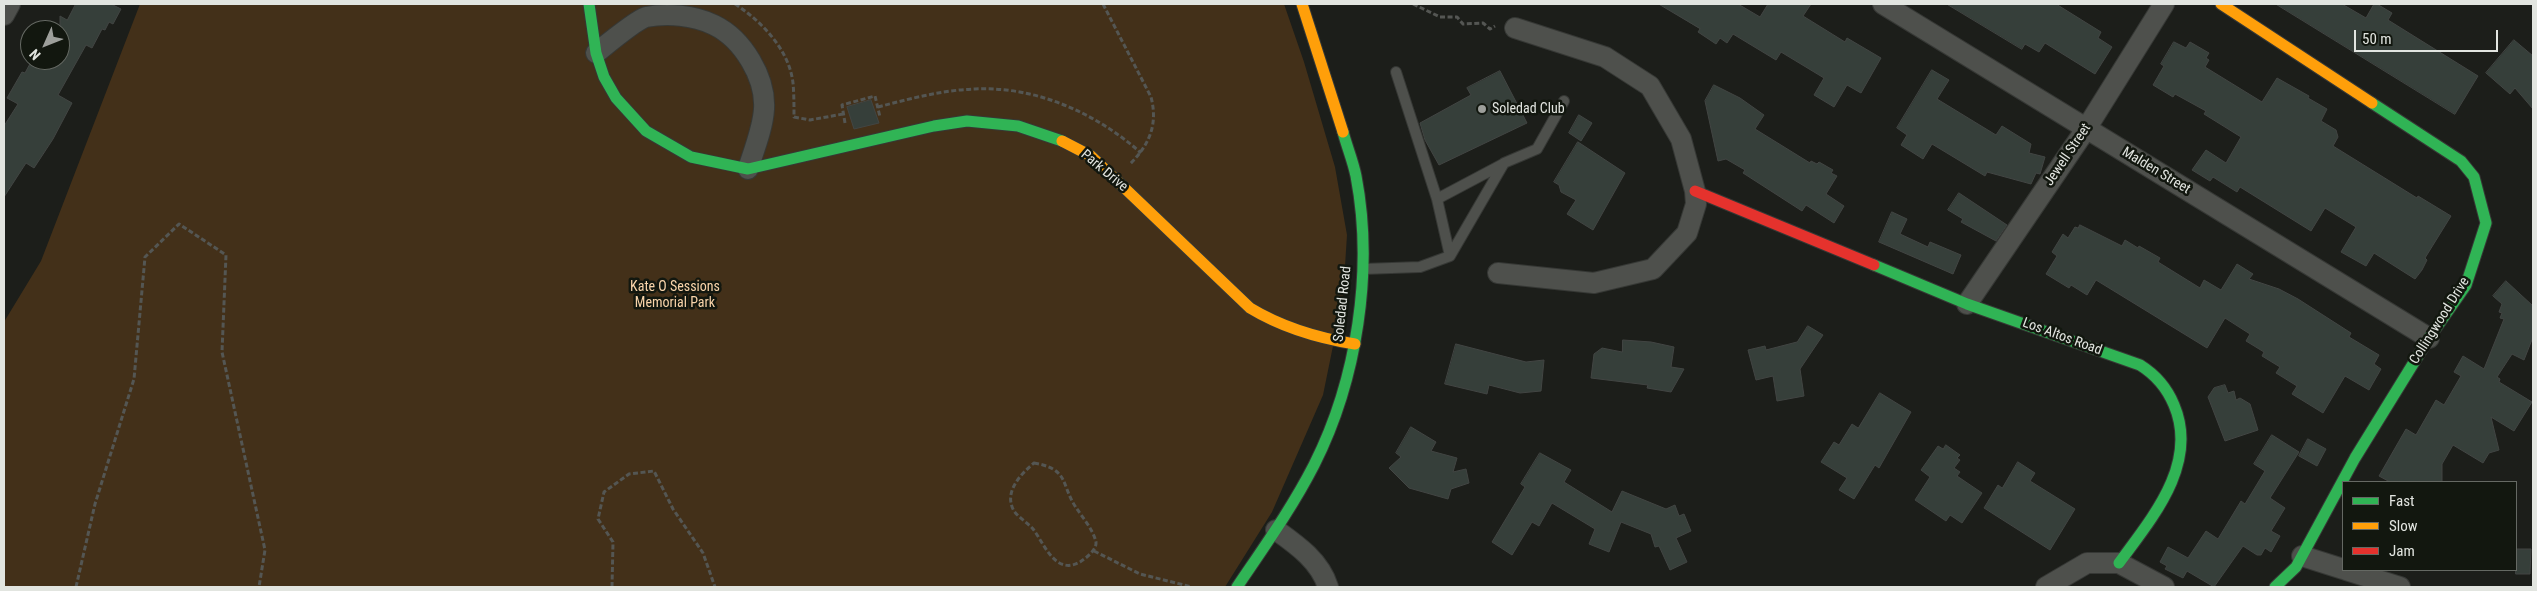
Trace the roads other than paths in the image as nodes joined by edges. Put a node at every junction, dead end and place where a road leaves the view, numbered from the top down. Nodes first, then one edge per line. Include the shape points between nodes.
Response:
1 (10, 4) edge
2 (589, 4) edge
3 (1302, 4) edge
4 (1883, 4) edge
5 (2164, 4) edge
6 (2221, 4) edge
7 (4, 15) edge
8 (1515, 28) road end
9 (596, 53) junction
10 (1396, 72) dead end
11 (1564, 101) dead end
12 (2086, 129) junction
13 (1504, 163) junction
14 (748, 169) junction
15 (1696, 191) junction
16 (1437, 198) junction
17 (1450, 256) junction
18 (1362, 269) junction
19 (1498, 273) dead end
20 (1967, 304) junction
21 (2429, 338) junction
22 (1355, 344) junction
23 (2343, 481) edge
24 (2342, 482) edge
25 (1276, 530) junction
26 (2302, 556) junction
27 (2119, 563) junction
28 (2342, 568) edge
29 (2350, 571) edge
30 (1237, 587) edge
31 (1328, 587) edge
32 (2046, 587) edge
33 (2164, 587) edge
34 (2275, 587) edge
35 (2400, 587) edge

1 - 7 street
2 - 9 street, Park Drive
3 - 18 street, Soledad Road via 1356,175 1364,245
4 - 12 street, Malden Street
5 - 12 street, Jewell Street
6 - 21 street, Collingwood Drive via 2453,155 2474,178 2486,223 2466,285
8 - 15 street via 1606,57 1650,86 1681,139
9 - 14 street, Park Drive via 616,98 646,131 691,157
9 - 14 street via 644,18 696,18 715,25 733,39 748,58 759,73 763,90 764,111
10 - 16 lane
11 - 13 lane via 1537,149
12 - 20 street, Jewell Street
12 - 21 street, Malden Street
13 - 16 lane
13 - 17 lane
14 - 22 street, Park Drive via 934,126 967,121 1018,126 1056,137 1091,156 1250,308 1289,330
15 - 19 street via 1696,204 1687,233 1653,269 1594,283
15 - 20 street, Los Altos Road
16 - 17 lane
17 - 18 lane via 1420,267
18 - 22 street, Soledad Road
20 - 27 street, Los Altos Road via 2140,366 2157,375 2179,411 2183,450 2163,501
21 - 23 street, Collingwood Drive
22 - 25 street, Soledad Road via 1339,403 1314,464
24 - 26 street, Collingwood Drive
25 - 30 street, Soledad Road
25 - 31 street via 1302,548 1324,575
26 - 28 street
26 - 34 street, Collingwood Drive via 2296,567
27 - 32 street via 2087,563
27 - 33 street
29 - 35 street

